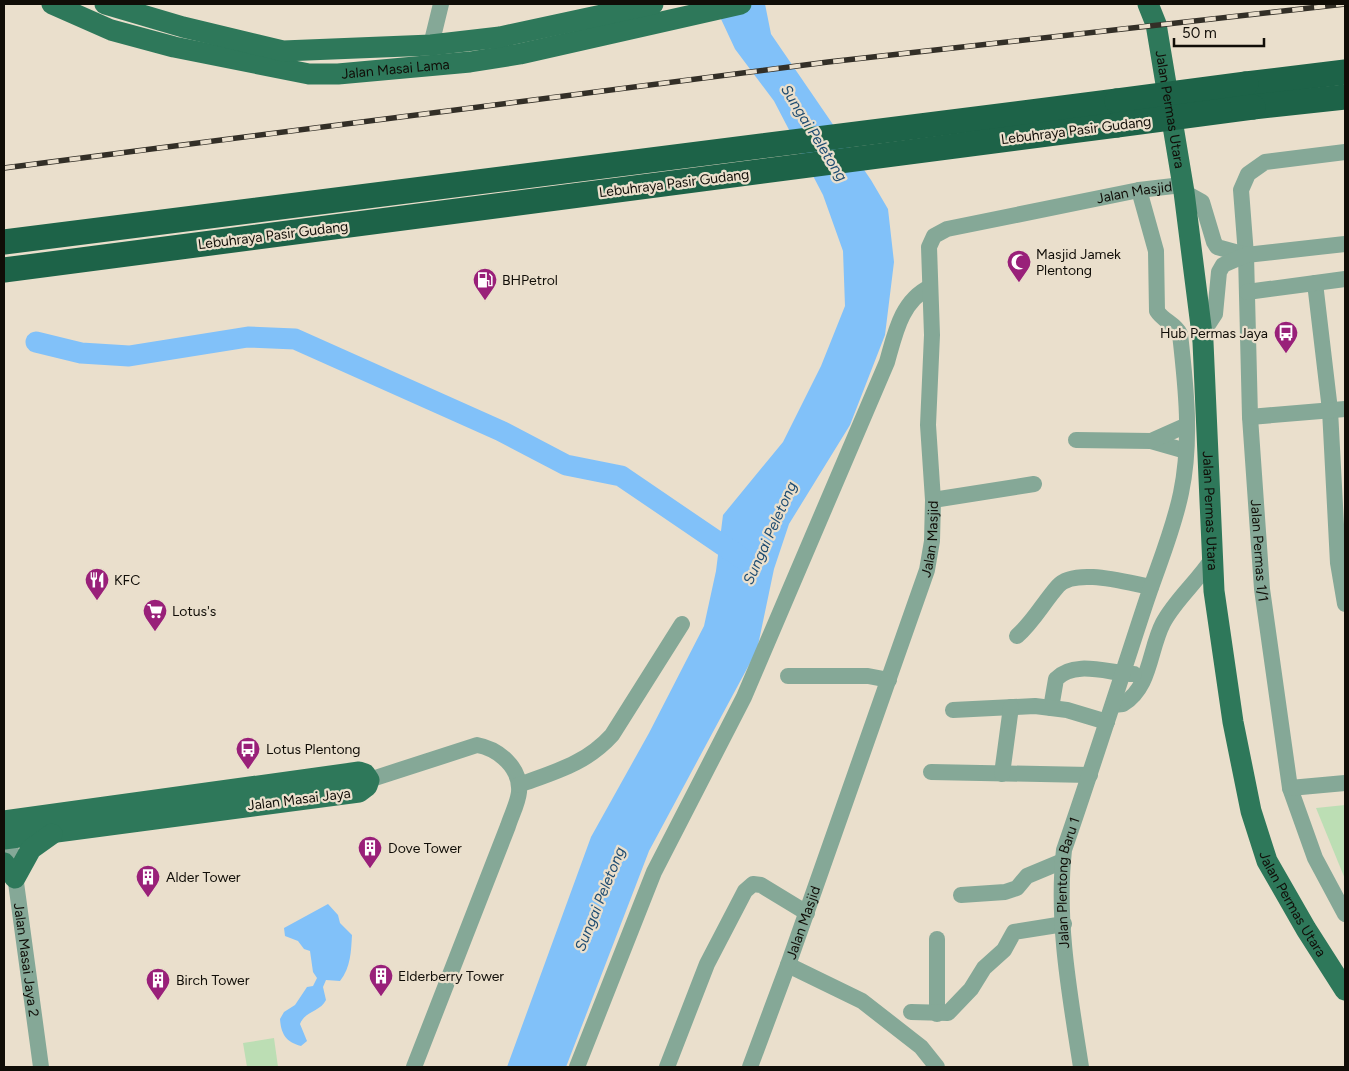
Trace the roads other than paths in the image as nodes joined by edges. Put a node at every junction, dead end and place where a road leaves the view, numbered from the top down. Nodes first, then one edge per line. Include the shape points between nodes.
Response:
1 (52, 4) edge
2 (105, 4) edge
3 (441, 4) edge
4 (653, 4) edge
5 (741, 4) edge
6 (1149, 5) edge
7 (430, 45) junction
8 (1345, 72) edge
9 (1345, 97) edge
10 (1345, 152) edge
11 (1183, 188) junction
12 (1139, 190) junction
13 (4, 242) edge
14 (1345, 244) edge
15 (1246, 255) junction
16 (4, 270) edge
17 (1345, 279) edge
18 (1315, 283) junction
19 (930, 287) junction
20 (1247, 292) junction
21 (1202, 334) junction
22 (1338, 410) edge
23 (1250, 416) junction
24 (1187, 425) junction
25 (1076, 440) dead end
26 (1151, 441) junction
27 (1186, 451) junction
28 (1034, 484) dead end
29 (933, 500) junction
30 (1212, 559) junction
31 (1151, 587) junction
32 (1214, 591) junction
33 (1345, 604) edge
34 (1163, 623) junction
35 (682, 624) dead end
36 (1017, 636) dead end
37 (1124, 674) junction
38 (1146, 674) junction
39 (788, 676) dead end
40 (889, 680) junction
41 (1113, 705) junction
42 (1011, 707) junction
43 (1051, 708) junction
44 (953, 710) dead end
45 (1107, 722) junction
46 (932, 772) dead end
47 (1002, 774) junction
48 (1090, 775) junction
49 (368, 780) junction
50 (1345, 783) edge
51 (519, 785) junction
52 (1290, 788) junction
53 (54, 833) junction
54 (9, 843) edge
55 (1063, 861) junction
56 (961, 895) dead end
57 (807, 913) junction
58 (1345, 914) edge
59 (1064, 924) junction
60 (937, 939) dead end
61 (788, 965) junction
62 (1345, 990) edge
63 (911, 1012) dead end
64 (937, 1014) junction
65 (42, 1067) edge
66 (414, 1067) edge
67 (577, 1067) edge
68 (667, 1067) edge
69 (750, 1067) edge
70 (937, 1067) edge
71 (1081, 1067) edge

1 - 5 main road, Jalan Masai Lama via 111,30 174,47 318,74 375,72 520,54
2 - 7 main road, Jalan Masai Lama via 283,51
3 - 7 street
4 - 7 main road, Jalan Masai Lama via 500,37
6 - 11 main road, Jalan Permas Utara via 1156,24
8 - 13 highway, Lebuhraya Pasir Gudang, bridge
9 - 16 highway, Lebuhraya Pasir Gudang, bridge
10 - 15 street, Jalan Permas 1/1 via 1265,162 1248,174 1241,190
11 - 12 street, Jalan Masjid
11 - 15 street via 1202,202 1217,247
11 - 21 main road, Jalan Permas Utara
12 - 19 street, Jalan Masjid via 947,229 934,236 929,247
12 - 24 street, Jalan Plentong Baru 1 via 1156,251 1157,311 1180,334
14 - 15 street
15 - 20 street, Jalan Permas 1/1
15 - 21 street via 1223,265 1219,272 1215,314
17 - 18 street
18 - 20 street
18 - 22 street
19 - 29 street, Jalan Masjid via 932,335 928,425
19 - 67 street via 920,292 901,318 887,362 744,697 654,872
20 - 23 street, Jalan Permas 1/1
21 - 30 main road, Jalan Permas Utara
22 - 23 street
22 - 33 street via 1338,563
23 - 52 street, Jalan Permas 1/1 via 1262,589
24 - 26 street
24 - 27 street, Jalan Plentong Baru 1
25 - 26 street
26 - 27 street
27 - 31 street, Jalan Plentong Baru 1 via 1182,492
28 - 29 street
29 - 40 street, Jalan Masjid via 932,541 927,570
30 - 32 main road, Jalan Permas Utara
30 - 34 street
31 - 36 street via 1086,576 1071,578 1060,584 1032,623
31 - 37 street, Jalan Plentong Baru 1
32 - 34 street via 1191,600
32 - 62 main road, Jalan Permas Utara via 1233,722 1251,811 1267,861
34 - 38 street
35 - 51 street via 612,736 600,748 583,761
37 - 38 street
37 - 41 street, Jalan Plentong Baru 1
37 - 43 street via 1093,669 1060,675 1056,680
38 - 41 street via 1131,699
39 - 40 street via 868,676
40 - 57 street, Jalan Masjid
41 - 45 street, Jalan Plentong Baru 1
42 - 43 street
42 - 44 street
42 - 47 street
43 - 45 street
45 - 48 street, Jalan Plentong Baru 1
46 - 47 street
47 - 48 street
48 - 55 street, Jalan Plentong Baru 1
49 - 51 street via 477,745 502,756
49 - 53 main road, Jalan Masai Jaya via 359,792
49 - 54 main road, Jalan Masai Jaya via 359,772
50 - 52 street
51 - 66 street via 508,826
52 - 58 street, Jalan Permas 1/1 via 1315,858
53 - 54 main road, Jalan Masai Jaya
53 - 54 main road via 31,849
54 - 65 street, Jalan Masai Jaya 2
55 - 56 street via 1028,876 1017,888
55 - 59 street, Jalan Plentong Baru 1 via 1060,886
57 - 61 street, Jalan Masjid
57 - 68 street via 761,885 753,884 745,891 707,964
59 - 64 street via 1014,932 1004,950 984,968 958,1004 948,1012
59 - 71 street, Jalan Plentong Baru 1
60 - 64 street
61 - 69 street, Jalan Masjid
61 - 70 street via 862,1000 921,1047
63 - 64 street

